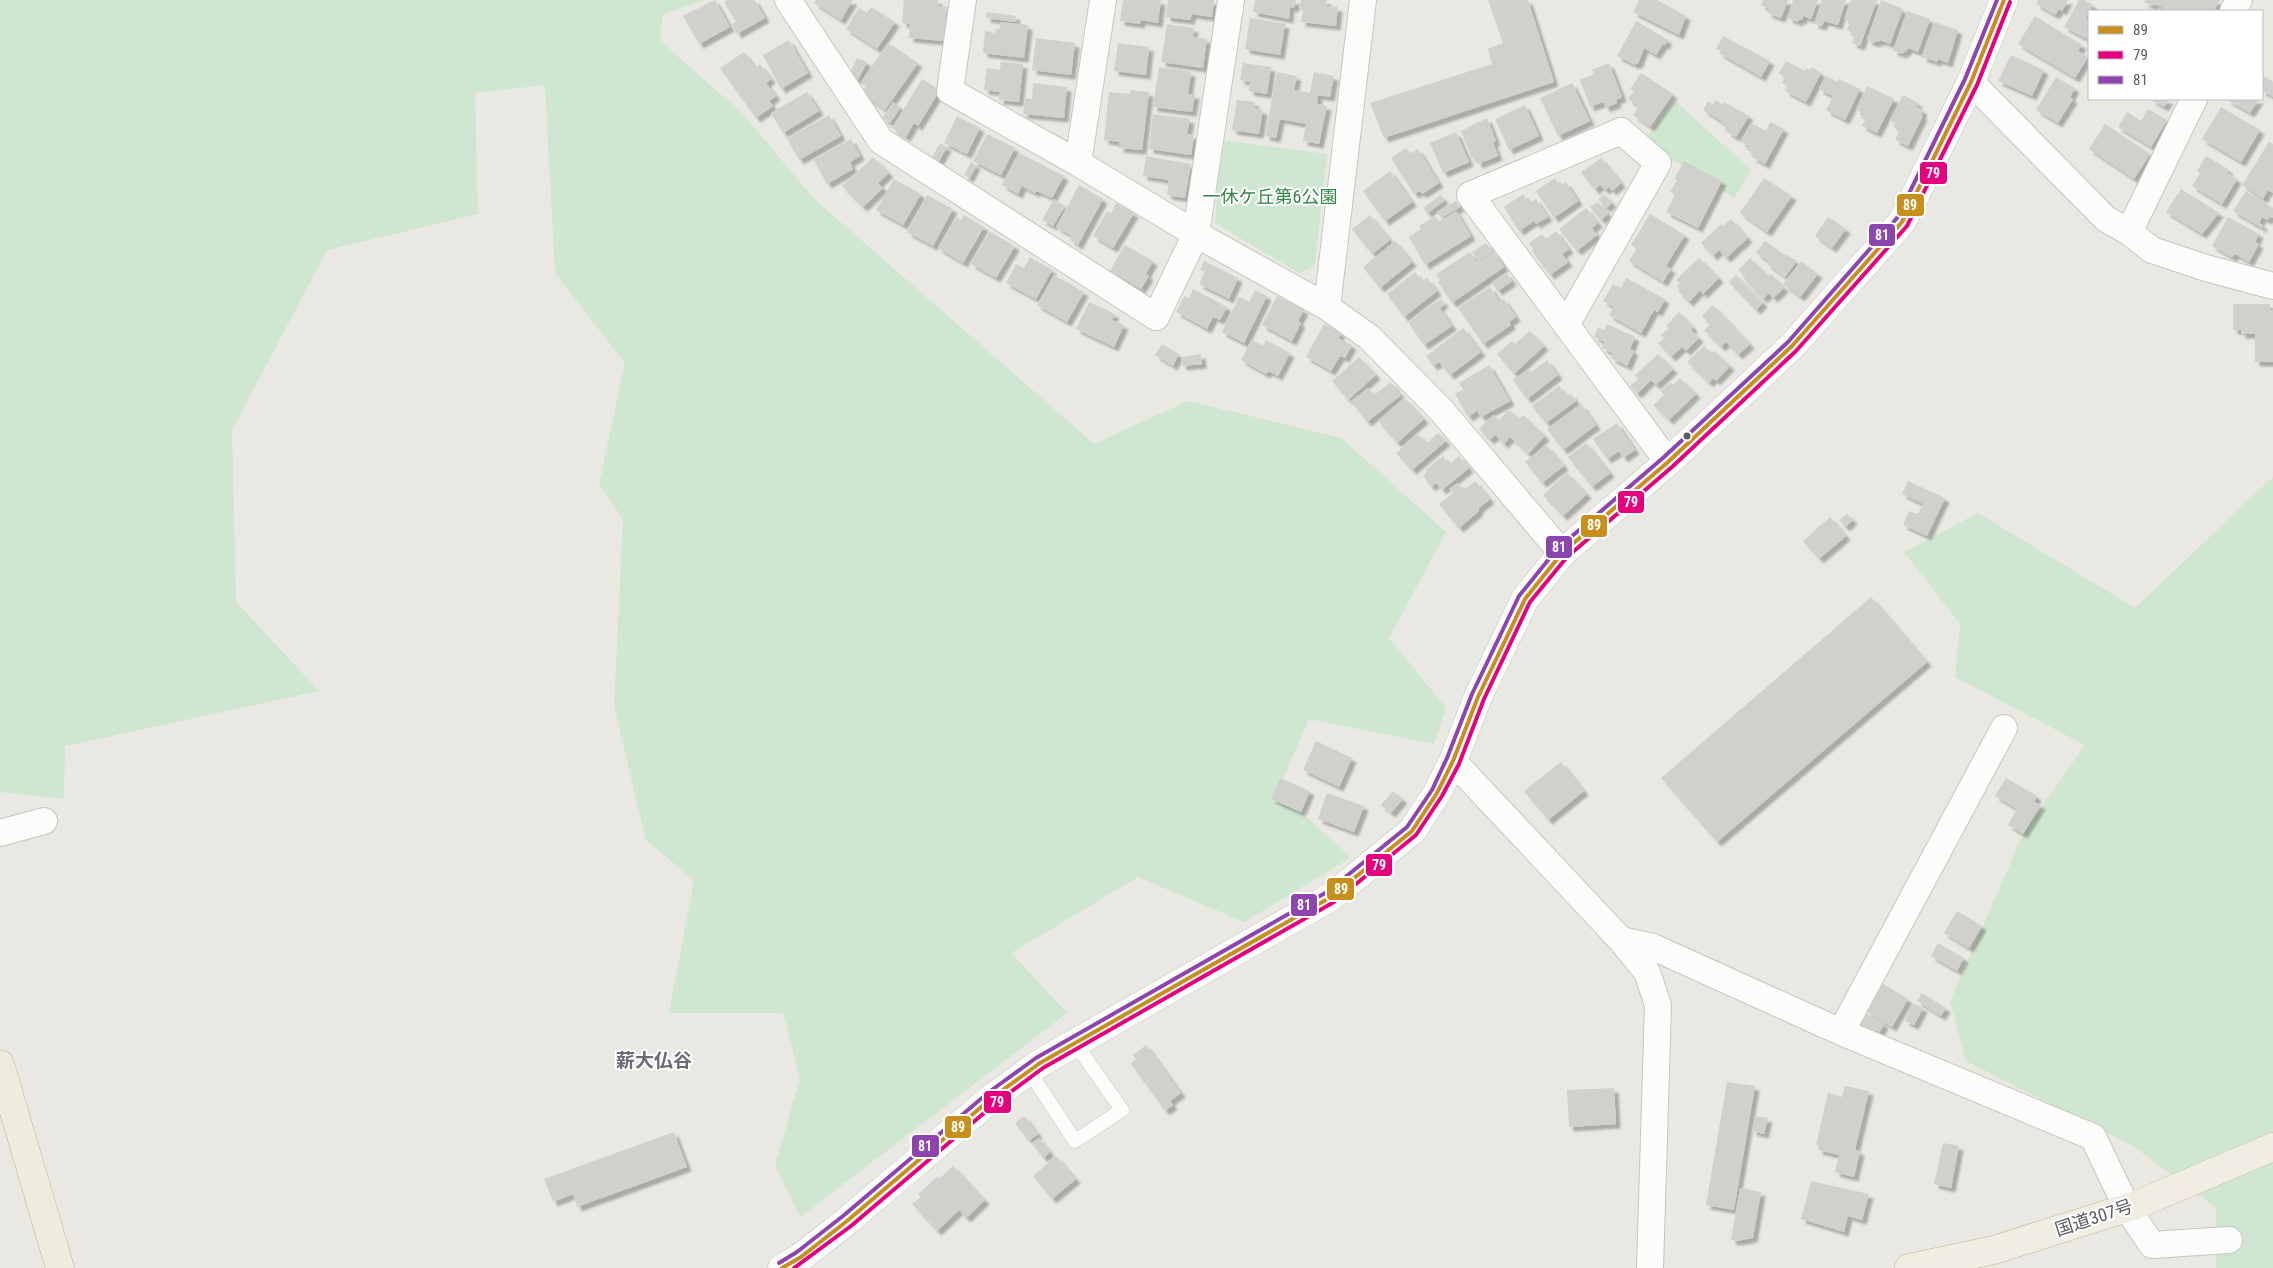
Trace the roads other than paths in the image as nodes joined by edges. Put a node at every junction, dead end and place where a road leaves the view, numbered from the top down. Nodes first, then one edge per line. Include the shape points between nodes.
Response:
1 (788, 0) edge
2 (963, 0) edge
3 (1103, 0) edge
4 (1231, 0) edge
5 (1363, 0) edge
6 (2004, 0) edge
7 (1971, 82) junction
8 (2194, 100) edge
9 (1078, 163) junction
10 (2129, 232) junction
11 (1196, 234) junction
12 (2272, 284) edge
13 (1327, 307) junction
14 (1566, 325) junction
15 (1668, 462) junction
16 (1562, 553) junction
17 (2004, 728) dead end
18 (1454, 761) junction
19 (44, 821) dead end
20 (0, 833) edge
21 (1621, 940) junction
22 (1841, 1032) junction
23 (1075, 1043) junction
24 (0, 1064) edge
25 (1028, 1071) junction
26 (0, 1125) edge
27 (2273, 1147) edge
28 (2127, 1208) junction
29 (2229, 1240) dead end
30 (42, 1268) edge
31 (60, 1268) edge
32 (782, 1268) edge
33 (1650, 1268) edge
34 (1909, 1268) edge

1 - 11 street via 881,141 1156,317
2 - 9 street via 950,91
3 - 9 street
4 - 11 street
5 - 13 street
6 - 7 street
7 - 10 street via 2106,219
7 - 15 street via 1902,222 1792,346
8 - 10 street
9 - 11 street
10 - 12 street via 2152,250
11 - 13 street
13 - 16 street via 1368,337 1441,410
14 - 14 street via 1470,195 1621,131 1658,163
14 - 15 street
15 - 16 street
16 - 18 street via 1525,599 1478,697
17 - 22 street
18 - 21 street
18 - 23 street via 1412,831 1331,897
19 - 20 street
21 - 22 street via 1654,947
21 - 33 street via 1647,972 1658,1006
22 - 28 street via 2093,1137
23 - 25 street
23 - 25 lane via 1122,1110 1075,1141
24 - 31 highway
25 - 32 street via 847,1221
26 - 30 highway
27 - 28 highway, 国道307号
28 - 29 street via 2152,1245
28 - 34 highway, 国道307号 via 1994,1250

